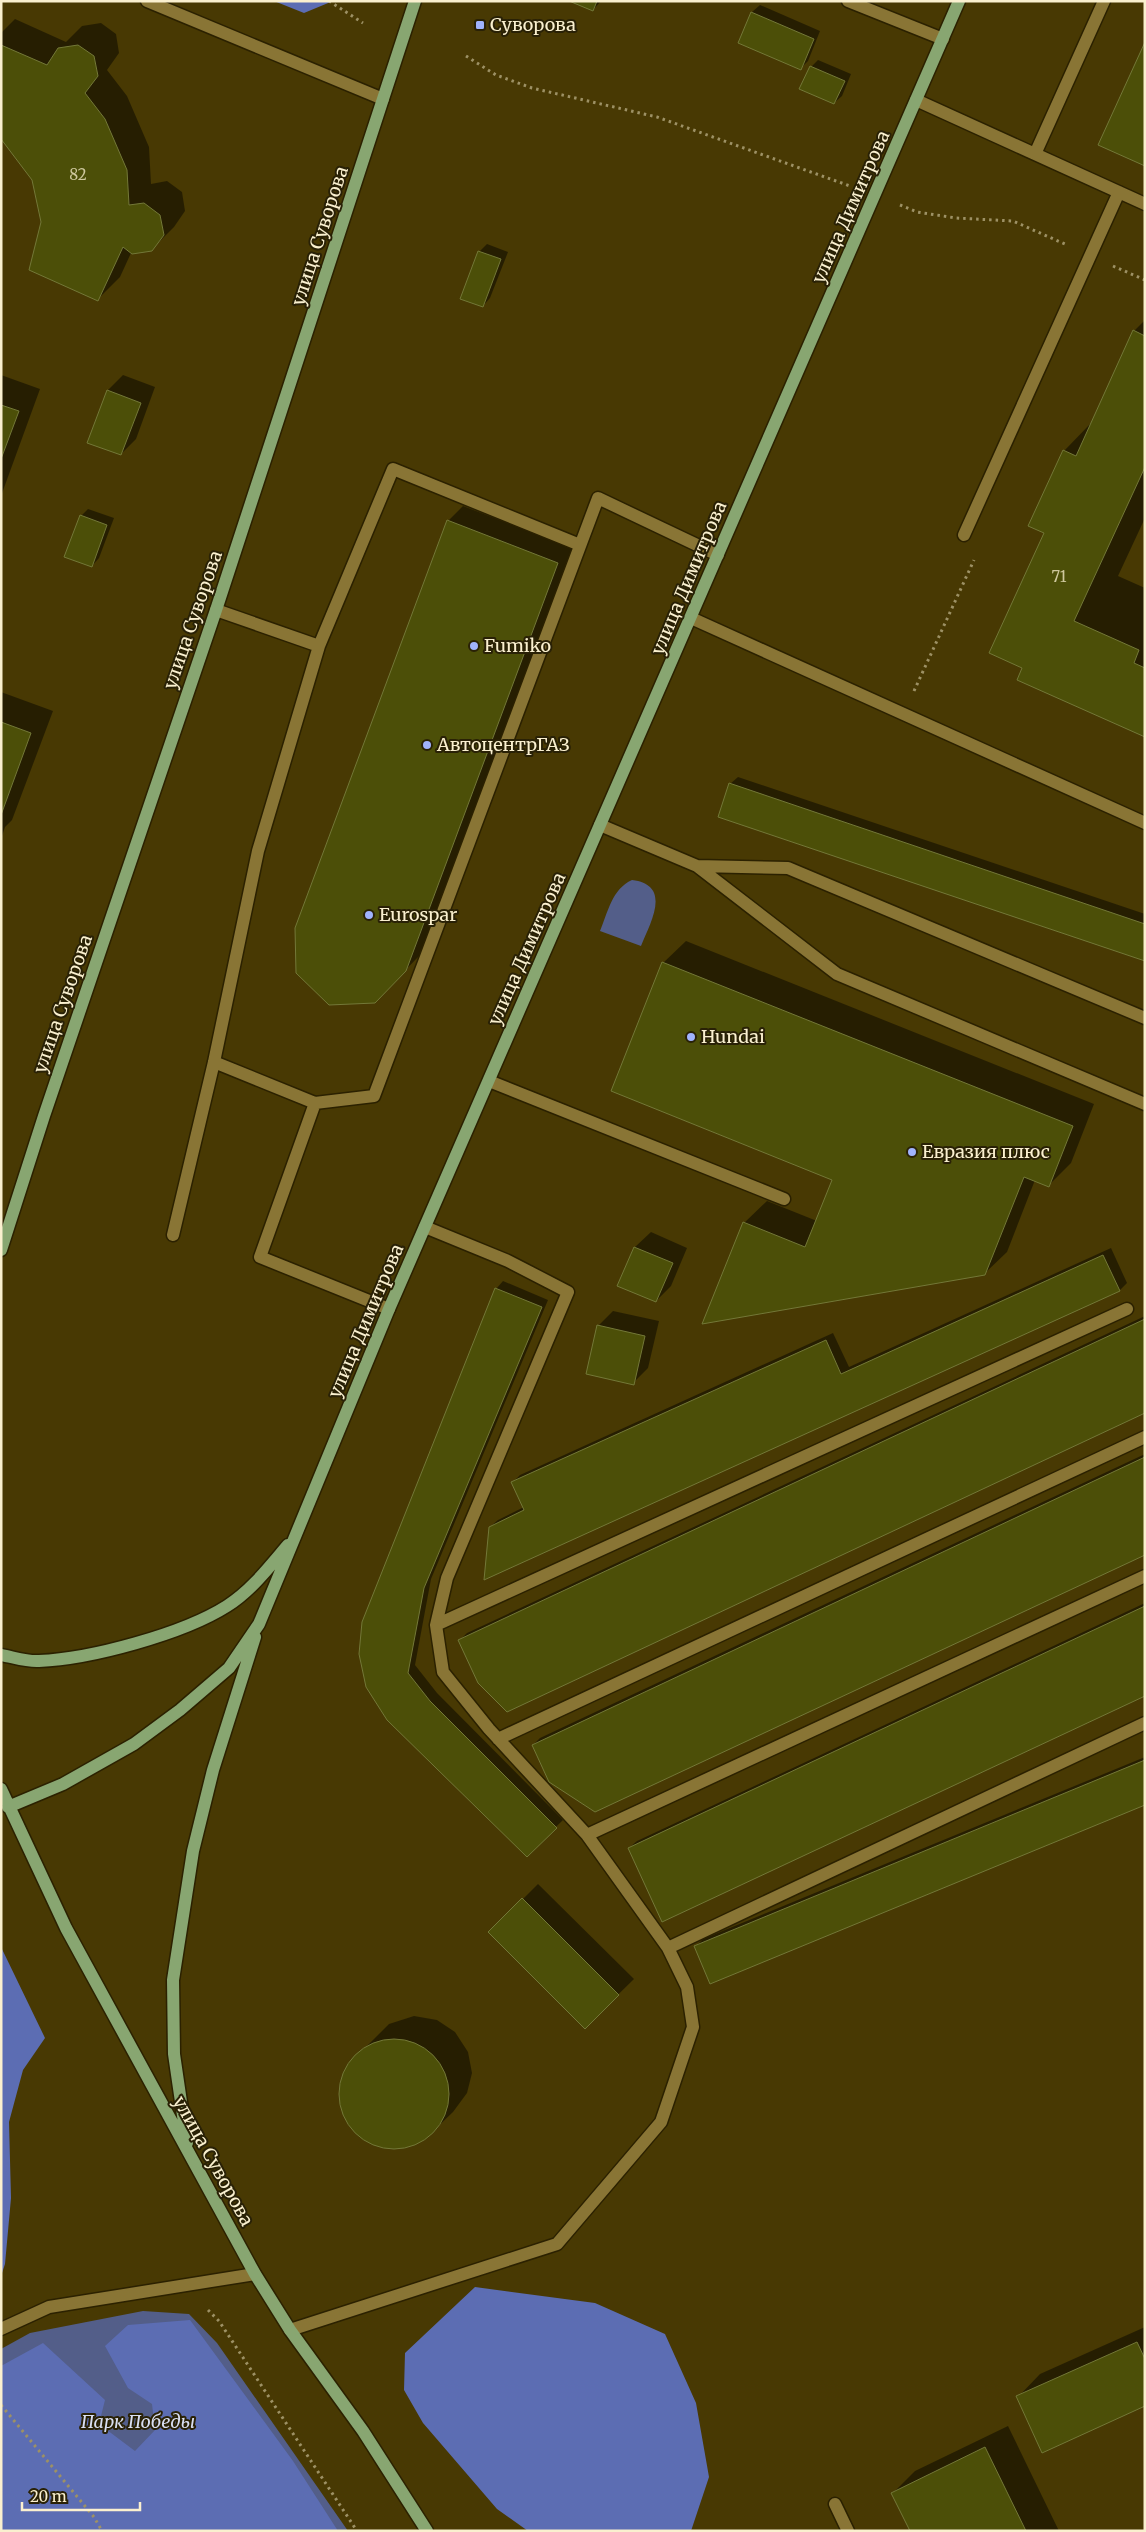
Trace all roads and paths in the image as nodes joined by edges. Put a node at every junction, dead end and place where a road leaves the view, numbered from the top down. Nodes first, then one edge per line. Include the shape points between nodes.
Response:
1 (147, 1) edge
2 (329, 1) edge
3 (415, 1) edge
4 (848, 1) edge
5 (959, 1) edge
6 (1104, 1) edge
7 (363, 23) dead end
8 (943, 39) junction
9 (466, 56) dead end
10 (383, 98) junction
11 (916, 100) junction
12 (1035, 154) junction
13 (1119, 192) junction
14 (875, 196) junction
15 (1145, 204) edge
16 (1013, 221) dead end
17 (964, 535) joint
18 (580, 545) junction
19 (718, 555) junction
20 (216, 610) junction
21 (691, 618) junction
22 (319, 646) junction
23 (913, 692) dead end
24 (1145, 823) edge
25 (600, 825) junction
26 (697, 866) junction
27 (1145, 1018) edge
28 (214, 1062) junction
29 (489, 1081) junction
30 (315, 1103) junction
31 (1145, 1104) edge
32 (784, 1199) dead end
33 (425, 1227) junction
34 (173, 1235) dead end
35 (1, 1250) edge
36 (389, 1309) junction
37 (1127, 1309) dead end
38 (1145, 1437) edge
39 (295, 1538) junction
40 (1145, 1576) edge
41 (259, 1624) junction
42 (436, 1625) junction
43 (1, 1655) edge
44 (1145, 1724) edge
45 (498, 1739) junction
46 (1, 1790) edge
47 (5, 1808) edge
48 (587, 1835) junction
49 (668, 1948) junction
50 (188, 2153) junction
51 (255, 2274) junction
52 (201, 2304) dead end
53 (1, 2329) edge
54 (290, 2330) junction
55 (1, 2406) edge
56 (835, 2504) dead end
57 (102, 2531) edge
58 (357, 2531) edge
59 (427, 2531) edge
60 (848, 2531) edge

1 - 10 street
2 - 7 path
3 - 10 main road, улица Суворова
4 - 8 street
5 - 8 main road, улица Димитрова
6 - 12 street
8 - 11 main road, улица Димитрова
9 - 14 path via 496,75 532,88 657,117
10 - 20 main road, улица Суворова
11 - 12 street
11 - 14 main road, улица Димитрова
12 - 13 street
13 - 15 street
13 - 17 street
14 - 16 path via 917,212
14 - 19 main road, улица Димитрова
17 - 23 path via 981,543
18 - 19 street via 598,498
18 - 22 street via 393,469
18 - 30 street via 374,1096
19 - 21 main road, улица Димитрова
20 - 22 street
20 - 35 main road, улица Суворова
21 - 24 street
21 - 25 main road, улица Димитрова
22 - 28 street via 258,851
25 - 26 street
25 - 29 main road, улица Димитрова
26 - 27 street via 788,868
26 - 31 street via 837,974
28 - 30 street
28 - 34 street
29 - 32 street
29 - 33 main road, улица Димитрова
30 - 36 street via 260,1257
33 - 36 main road, улица Димитрова
33 - 42 street via 508,1261 568,1292 447,1578
36 - 39 main road, улица Димитрова
37 - 42 street
38 - 45 street
39 - 41 main road, улица Димитрова
39 - 43 main road via 253,1585 227,1606 156,1637 90,1655 37,1662
40 - 48 street
41 - 47 main road, улица Димитрова via 229,1668 134,1744 63,1784
41 - 50 main road via 213,1770 193,1851 173,1980 174,2054
42 - 45 street via 443,1672
44 - 49 street
45 - 48 street
46 - 47 main road, улица Суворова
47 - 50 main road, улица Суворова
48 - 49 street
49 - 54 street via 687,1987 693,2027 661,2122 557,2244
50 - 51 main road, улица Суворова
51 - 53 street via 50,2308
51 - 54 main road, улица Суворова
52 - 58 path via 219,2321
54 - 59 main road, улица Суворова via 363,2431
55 - 57 path via 94,2517
56 - 60 street

